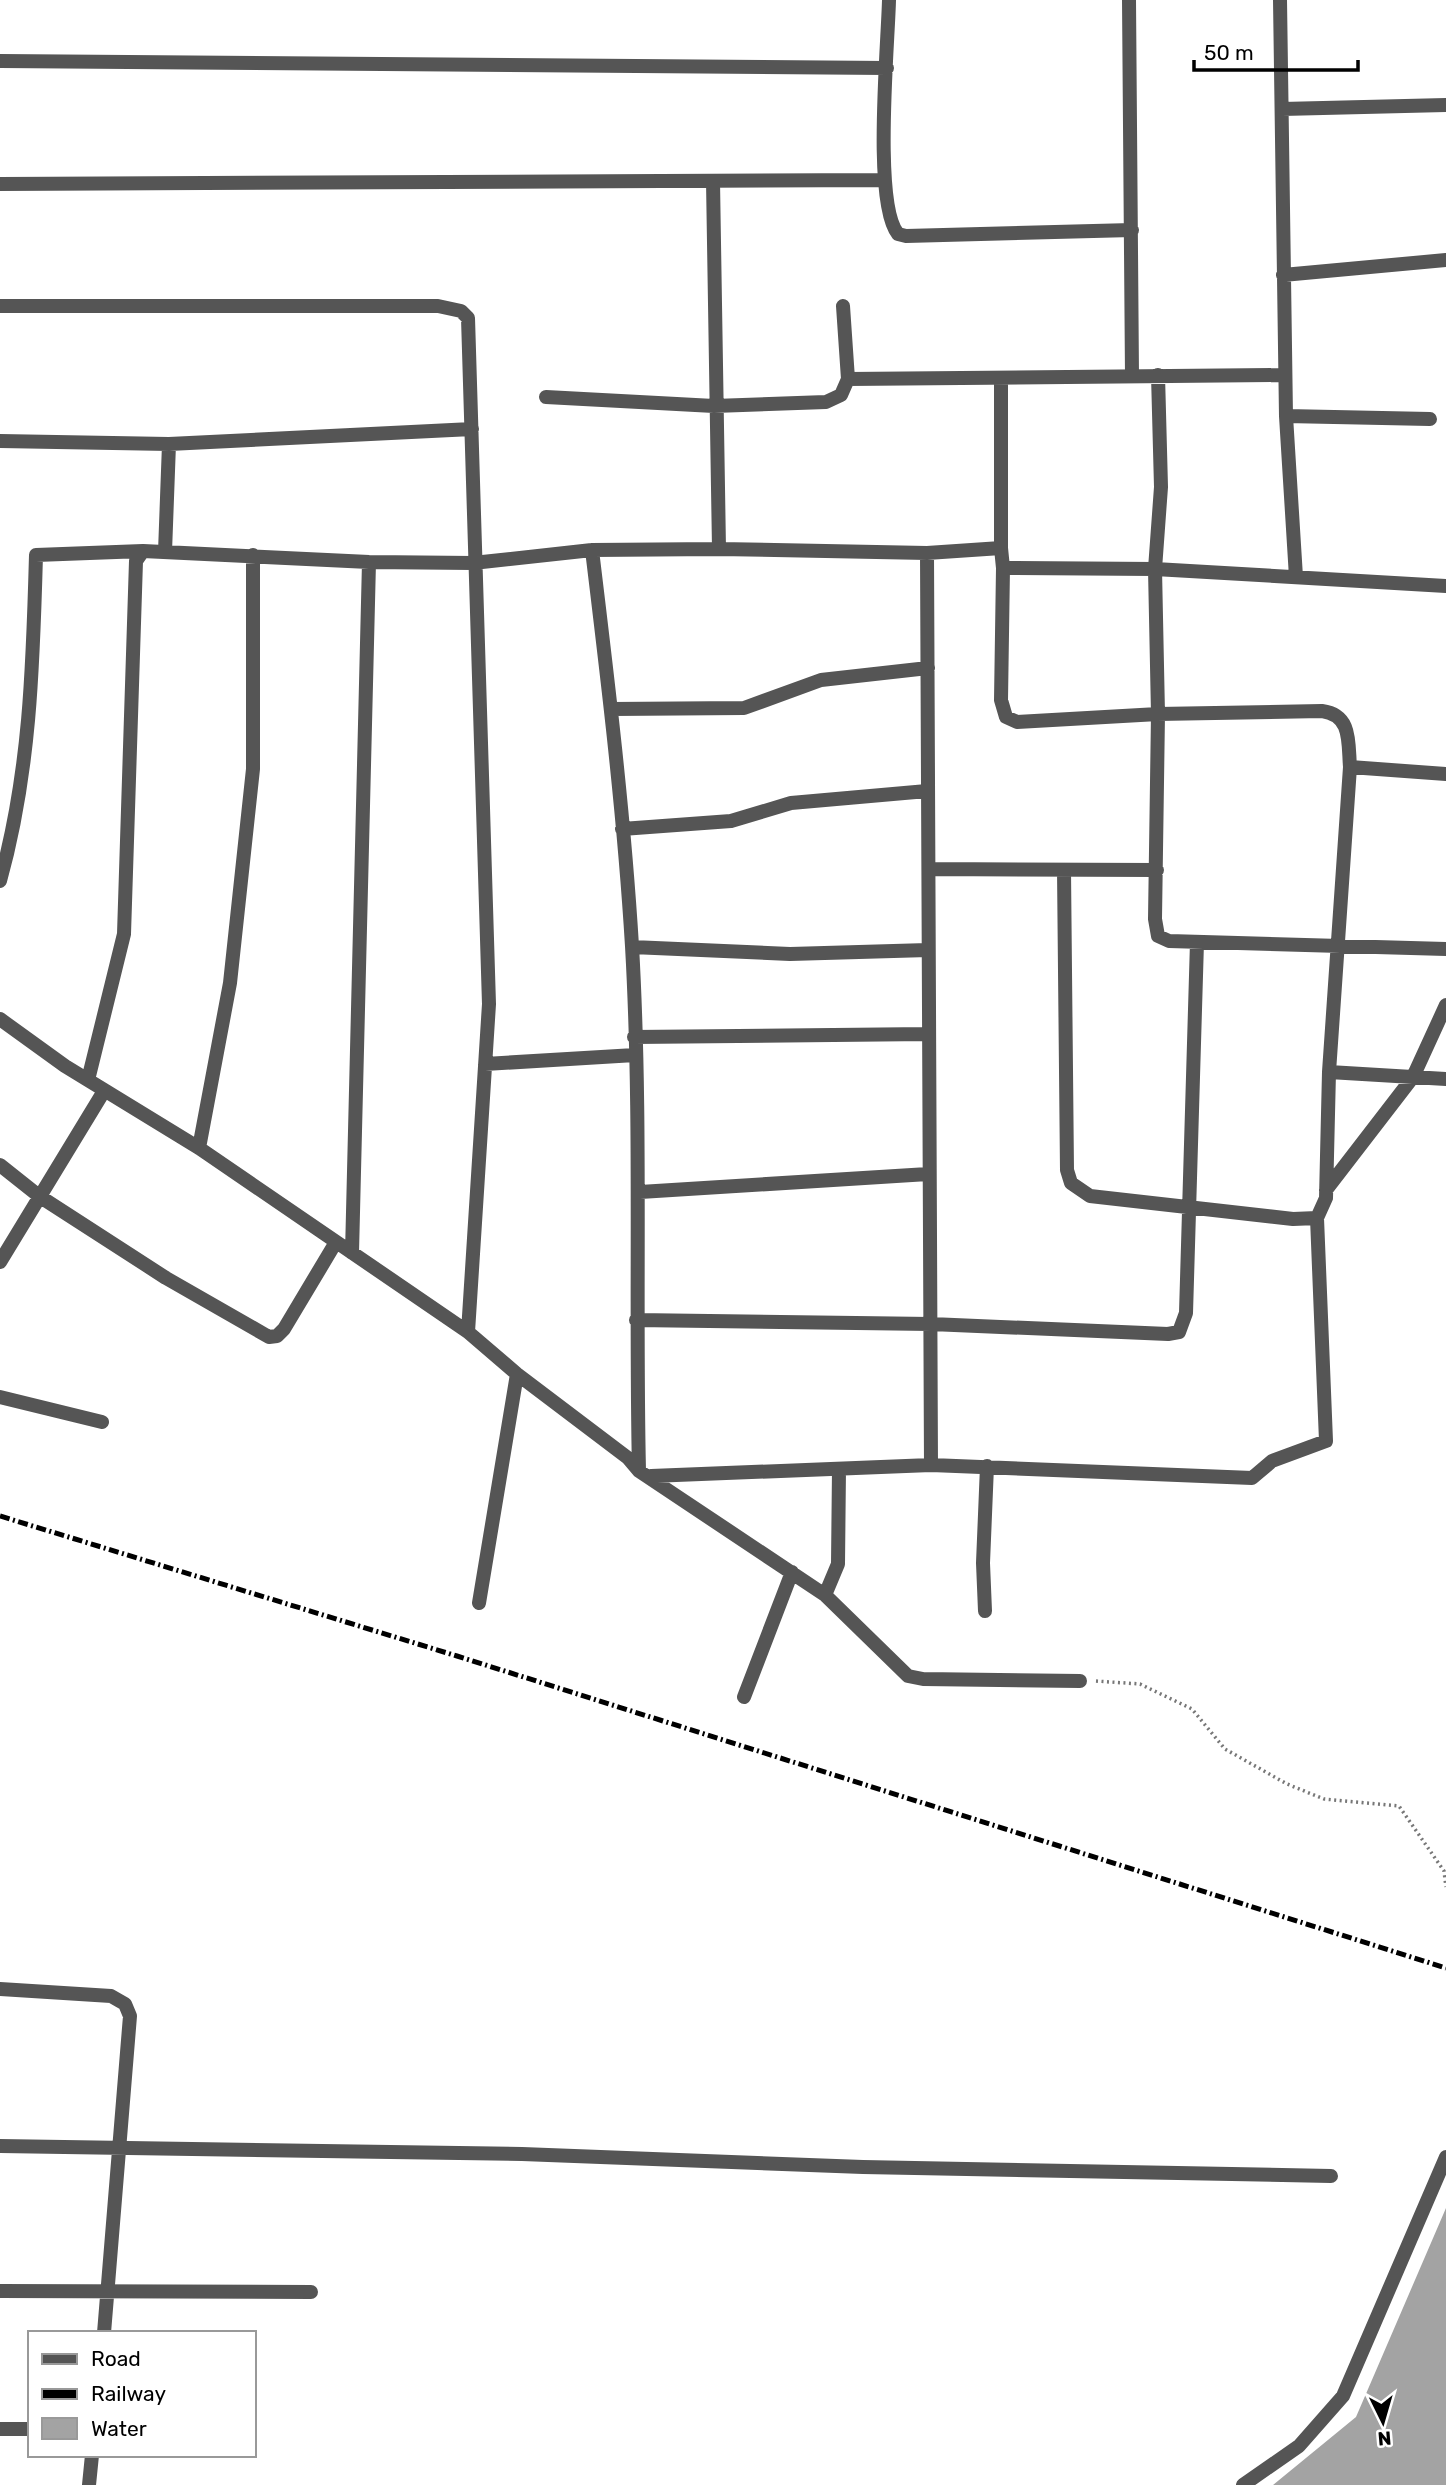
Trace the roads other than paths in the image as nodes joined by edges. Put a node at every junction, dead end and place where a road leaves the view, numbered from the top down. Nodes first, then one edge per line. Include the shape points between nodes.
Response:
1 (889, 0) edge
2 (1129, 0) edge
3 (1280, 0) edge
4 (0, 61) edge
5 (887, 68) junction
6 (1446, 105) edge
7 (1282, 109) junction
8 (884, 180) junction
9 (713, 181) junction
10 (0, 184) edge
11 (1132, 230) junction
12 (1446, 260) edge
13 (1283, 275) junction
14 (0, 306) edge
15 (844, 306) dead end
16 (1158, 375) junction
17 (1284, 375) junction
18 (1132, 376) junction
19 (848, 379) junction
20 (1001, 379) junction
21 (545, 397) dead end
22 (715, 406) junction
23 (1286, 416) junction
24 (1430, 419) dead end
25 (472, 429) junction
26 (0, 441) edge
27 (169, 444) junction
28 (1000, 548) junction
29 (719, 549) junction
30 (592, 550) junction
31 (143, 551) junction
32 (165, 552) junction
33 (927, 553) junction
34 (253, 555) junction
35 (369, 562) junction
36 (473, 563) junction
37 (1003, 568) junction
38 (1155, 569) junction
39 (1296, 577) junction
40 (1446, 586) edge
41 (928, 668) junction
42 (612, 709) junction
43 (1158, 714) junction
44 (1350, 767) junction
45 (1446, 774) edge
46 (928, 791) junction
47 (622, 829) junction
48 (929, 869) junction
49 (1064, 870) junction
50 (1157, 870) junction
51 (0, 881) edge
52 (1198, 942) junction
53 (632, 947) junction
54 (1337, 947) junction
55 (1446, 949) edge
56 (929, 950) junction
57 (1446, 1005) edge
58 (0, 1019) edge
59 (928, 1034) junction
60 (634, 1037) junction
61 (635, 1055) junction
62 (485, 1064) junction
63 (1329, 1072) junction
64 (1413, 1077) junction
65 (1446, 1079) edge
66 (88, 1080) junction
67 (104, 1091) junction
68 (199, 1148) junction
69 (0, 1165) edge
70 (928, 1174) junction
71 (1326, 1190) junction
72 (639, 1192) junction
73 (39, 1196) junction
74 (1189, 1205) junction
75 (1317, 1218) junction
76 (336, 1242) junction
77 (352, 1253) junction
78 (0, 1262) edge
79 (636, 1320) junction
80 (931, 1324) junction
81 (468, 1332) junction
82 (517, 1374) junction
83 (0, 1397) edge
84 (102, 1422) dead end
85 (930, 1465) junction
86 (987, 1466) junction
87 (839, 1469) junction
88 (645, 1474) junction
89 (792, 1573) junction
90 (825, 1595) junction
91 (479, 1603) dead end
92 (985, 1611) dead end
93 (1080, 1681) road end
94 (744, 1697) dead end
95 (0, 1989) edge
96 (0, 2146) edge
97 (121, 2147) junction
98 (1446, 2157) edge
99 (1331, 2176) dead end
100 (0, 2291) edge
101 (108, 2291) junction
102 (311, 2291) dead end
103 (104, 2331) edge
104 (0, 2429) edge
105 (28, 2429) edge
106 (92, 2457) edge
107 (89, 2485) edge
108 (1243, 2485) edge

1 - 5 street
2 - 11 street
3 - 7 street
4 - 5 street
5 - 8 street
6 - 7 street
7 - 13 street
8 - 9 street
8 - 11 street via 893,228 906,236
9 - 10 street
9 - 22 street
11 - 18 street
12 - 13 street
13 - 17 street
14 - 25 street via 451,308 468,318 470,329
15 - 19 street
16 - 17 street
16 - 18 street
16 - 38 street via 1161,487
17 - 23 street
18 - 20 street
19 - 20 street
19 - 22 street via 841,395 826,402
20 - 28 street
21 - 22 street
22 - 29 street
23 - 24 street
23 - 39 street
25 - 27 street
25 - 36 street
26 - 27 street
27 - 32 street
28 - 33 street
28 - 37 street
29 - 30 street
29 - 33 street
30 - 36 street
30 - 42 street
31 - 32 street
31 - 51 street via 36,555 32,692 17,820
31 - 66 street via 136,561 124,934
32 - 34 street
33 - 41 street
34 - 35 street
34 - 68 street via 253,769 230,983
35 - 36 street
35 - 77 street
36 - 62 street via 489,1004
37 - 38 street
37 - 43 street via 1000,700 1006,717 1017,722
38 - 39 street
38 - 43 street
39 - 40 street
41 - 42 street via 821,680 744,708
41 - 46 street
42 - 47 street
43 - 44 street via 1336,713 1347,732
43 - 50 street
44 - 45 street
44 - 54 street
46 - 47 street via 791,803 731,821
46 - 48 street
47 - 53 street
48 - 49 street
48 - 56 street
49 - 50 street
49 - 74 street via 1067,1170 1071,1183 1090,1196
50 - 52 street via 1158,936
52 - 54 street
52 - 74 street
53 - 56 street via 790,954
53 - 60 street
54 - 55 street
54 - 63 street
56 - 59 street
57 - 64 street
58 - 66 street
59 - 60 street
59 - 70 street
60 - 61 street
61 - 62 street
61 - 72 street
62 - 81 street
63 - 64 street
63 - 71 street
64 - 65 street
64 - 71 street
66 - 67 street
67 - 68 street
67 - 73 street
68 - 76 street
69 - 73 street
70 - 72 street
70 - 80 street
71 - 75 street
72 - 79 street
73 - 76 street via 166,1278 269,1337 284,1329
73 - 78 street
74 - 75 street
74 - 80 street via 1186,1313 1179,1332
75 - 86 street via 1326,1441 1272,1461 1252,1478
76 - 77 street
77 - 81 street
79 - 80 street
79 - 88 street
80 - 85 street
81 - 82 street
82 - 88 street
82 - 91 street
83 - 84 street
85 - 86 street
85 - 87 street
86 - 92 street
87 - 88 street
87 - 90 street via 838,1564
88 - 89 street
89 - 90 street
89 - 94 street
90 - 93 street via 908,1676
95 - 97 street via 111,1996 125,2004 131,2029
96 - 97 street
97 - 99 street
97 - 101 street
98 - 108 street via 1343,2396 1299,2446
100 - 101 street
101 - 102 street
101 - 103 street
104 - 105 street
106 - 107 street

